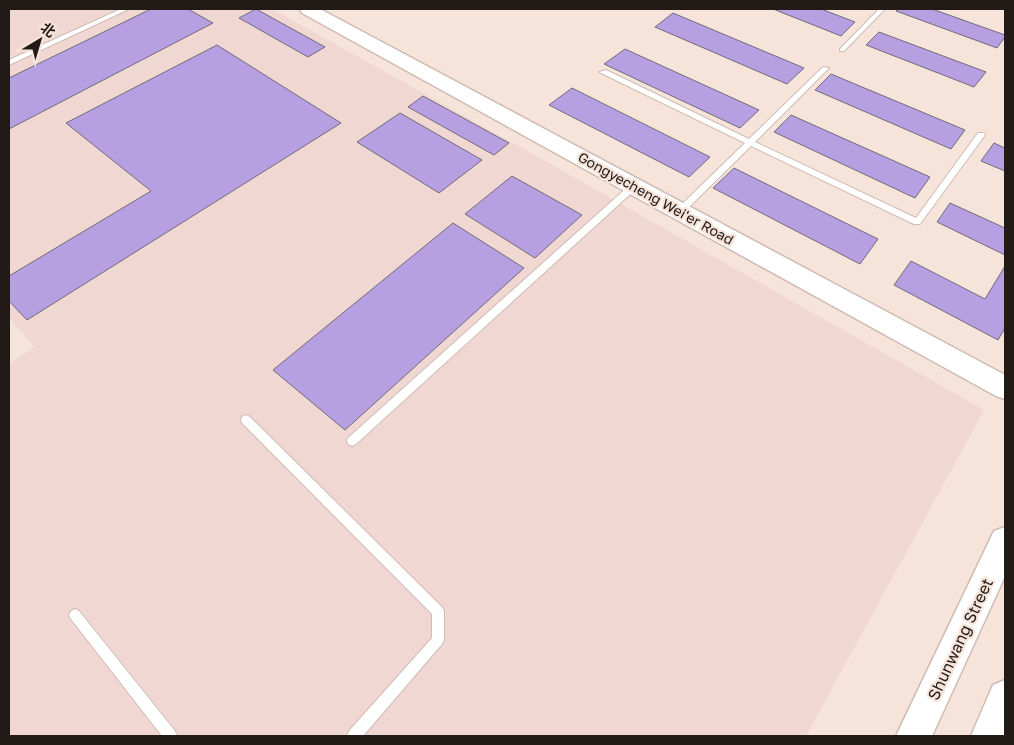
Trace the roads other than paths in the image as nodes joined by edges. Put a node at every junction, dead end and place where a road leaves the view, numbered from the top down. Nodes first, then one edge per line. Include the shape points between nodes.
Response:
1 (126, 9) edge
2 (308, 9) edge
3 (882, 9) edge
4 (842, 50) dead end
5 (9, 63) edge
6 (825, 68) dead end
7 (603, 72) dead end
8 (981, 135) dead end
9 (750, 142) junction
10 (634, 186) junction
11 (680, 211) junction
12 (1005, 388) edge
13 (246, 420) dead end
14 (352, 441) dead end
15 (1005, 542) edge
16 (75, 615) dead end
17 (1005, 697) edge
18 (170, 736) edge
19 (354, 736) edge
20 (914, 736) edge
21 (989, 736) edge

1 - 5 lane
2 - 10 street, Gongyecheng Wei'er Road
3 - 4 lane
6 - 9 lane
7 - 9 lane
8 - 9 lane via 917,222
9 - 11 lane
10 - 11 street, Gongyecheng Wei'er Road
10 - 14 lane
11 - 12 street, Gongyecheng Wei'er Road
13 - 19 lane via 438,612 438,640
15 - 20 street, Shunwang Street
16 - 18 lane
17 - 21 street

